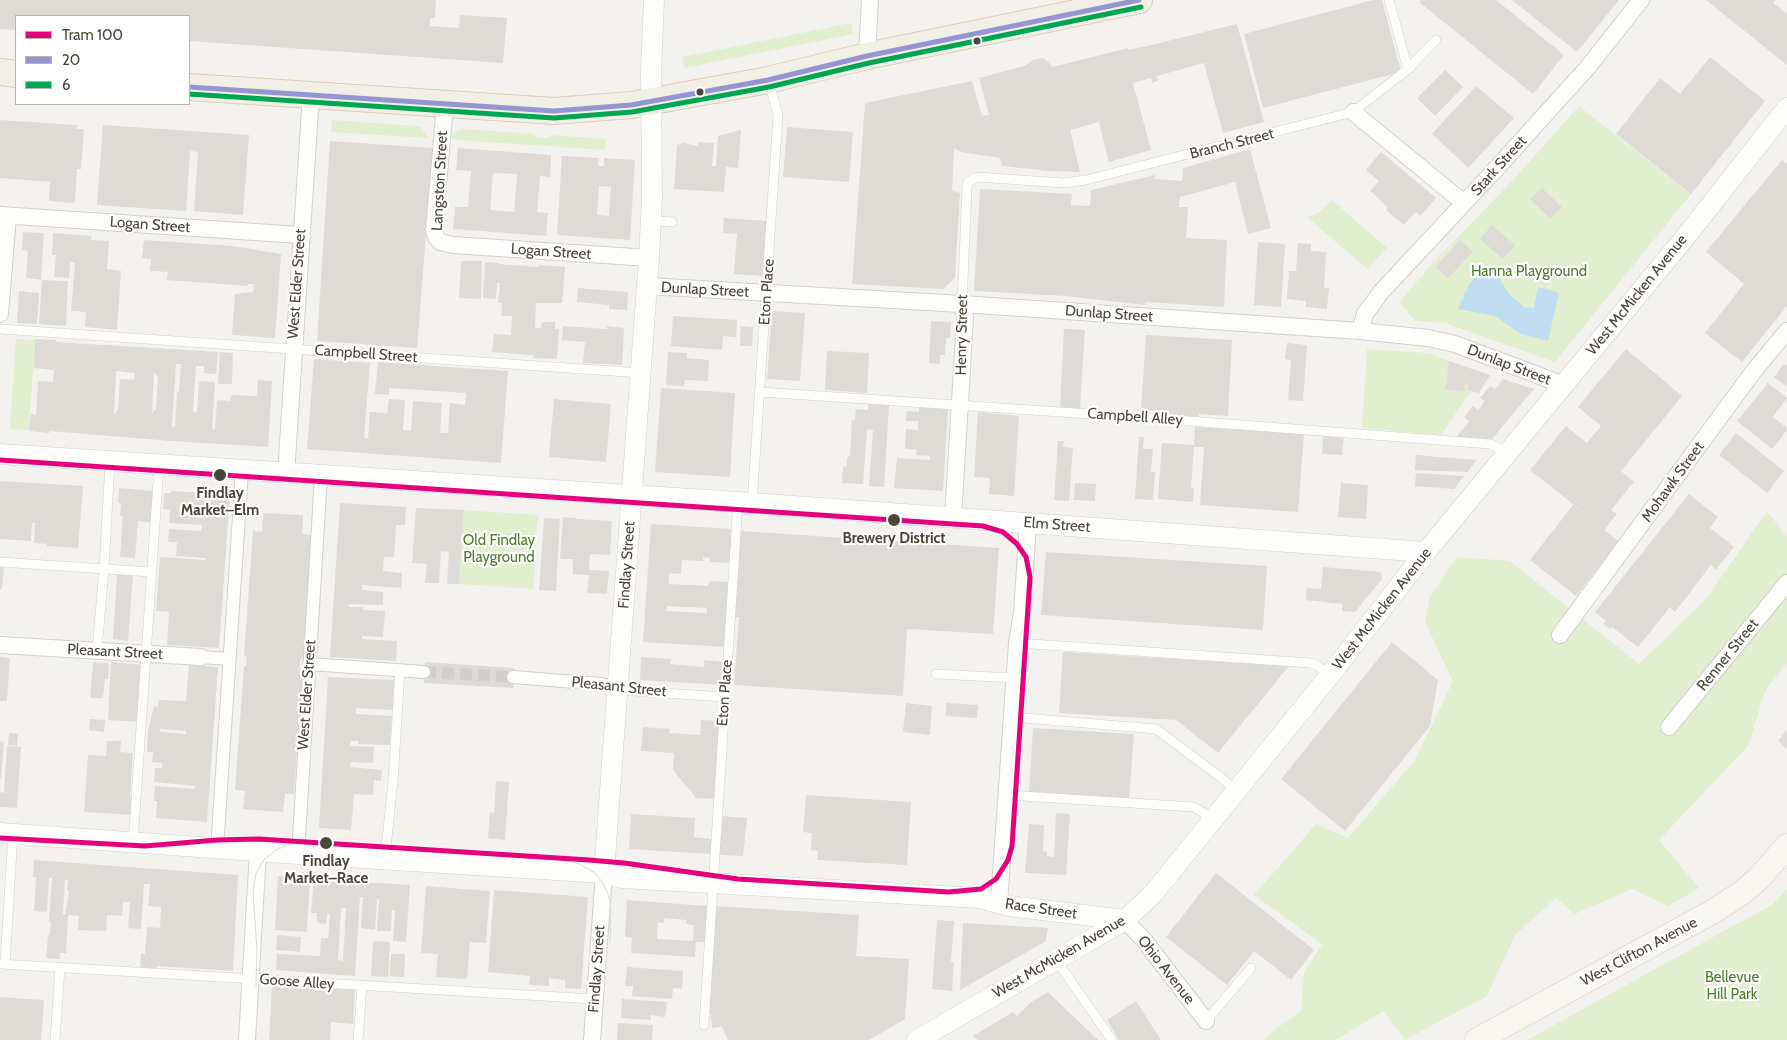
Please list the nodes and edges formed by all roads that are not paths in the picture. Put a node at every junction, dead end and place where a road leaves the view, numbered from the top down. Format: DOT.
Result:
graph roads {
  1 [pos="654,0"];
  2 [pos="870,0"];
  3 [pos="1139,0"];
  4 [pos="1389,0"];
  5 [pos="1641,0"];
  6 [pos="1436,40"];
  7 [pos="867,56"];
  8 [pos="1408,70"];
  9 [pos="768,80"];
  10 [pos="190,87"];
  11 [pos="311,95"];
  12 [pos="651,102"];
  13 [pos="445,105"];
  14 [pos="1787,108"];
  15 [pos="1353,112"];
  16 [pos="968,182"];
  17 [pos="1464,204"];
  18 [pos="4,215"];
  19 [pos="651,220"];
  20 [pos="672,222"];
  21 [pos="300,235"];
  22 [pos="453,245"];
  23 [pos="649,258"];
  24 [pos="647,286"];
  25 [pos="767,293"];
  26 [pos="962,304"];
  27 [pos="0,314"];
  28 [pos="0,329"];
  29 [pos="1360,331"];
  30 [pos="1787,331"];
  31 [pos="293,349"];
  32 [pos="641,373"];
  33 [pos="1564,385"];
  34 [pos="760,392"];
  35 [pos="960,406"];
  36 [pos="1507,453"];
  37 [pos="0,454"];
  38 [pos="110,462"];
  39 [pos="159,466"];
  40 [pos="242,471"];
  41 [pos="286,474"];
  42 [pos="321,476"];
  43 [pos="632,495"];
  44 [pos="745,503"];
  45 [pos="953,518"];
  46 [pos="1028,523"];
  47 [pos="1426,552"];
  48 [pos="0,562"];
  49 [pos="104,568"];
  50 [pos="151,572"];
  51 [pos="1787,583"];
  52 [pos="1560,635"];
  53 [pos="1017,643"];
  54 [pos="0,645"];
  55 [pos="97,651"];
  56 [pos="146,654"];
  57 [pos="201,657"];
  58 [pos="229,659"];
  59 [pos="309,664"];
  60 [pos="400,670"];
  61 [pos="424,672"];
  62 [pos="936,674"];
  63 [pos="1330,675"];
  64 [pos="513,677"];
  65 [pos="1015,678"];
  66 [pos="617,690"];
  67 [pos="725,696"];
  68 [pos="1012,717"];
  69 [pos="1669,727"];
  70 [pos="1236,791"];
  71 [pos="1007,795"];
  72 [pos="1214,819"];
  73 [pos="6,833"];
  74 [pos="133,843"];
  75 [pos="1787,846"];
  76 [pos="217,848"];
  77 [pos="258,851"];
  78 [pos="298,854"];
  79 [pos="385,859"];
  80 [pos="604,873"];
  81 [pos="713,884"];
  82 [pos="1000,903"];
  83 [pos="1125,920"];
  84 [pos="1056,960"];
  85 [pos="2,964"];
  86 [pos="60,967"];
  87 [pos="1251,968"];
  88 [pos="251,979"];
  89 [pos="362,986"];
  90 [pos="594,1000"];
  91 [pos="1206,1021"];
  92 [pos="704,1025"];
  93 [pos="55,1040"];
  94 [pos="246,1040"];
  95 [pos="358,1040"];
  96 [pos="592,1040"];
  97 [pos="917,1040"];
  98 [pos="1112,1040"];
  99 [pos="1478,1040"];
  1 -- 12 [label="street, Findlay Street"];
  2 -- 7 [label="street"];
  3 -- 7 [label="main road"];
  4 -- 8 [label="lane"];
  5 -- 17 [label="street, Stark Street"];
  6 -- 8 [label="lane"];
  7 -- 9 [label="main road"];
  8 -- 15 [label="lane"];
  9 -- 12 [label="main road"];
  9 -- 25 [label="lane, Eton Place"];
  10 -- 11 [label="main road"];
  11 -- 13 [label="main road"];
  11 -- 21 [label="street, West Elder Street"];
  12 -- 13 [label="main road"];
  12 -- 19 [label="street, Findlay Street"];
  13 -- 22 [label="street, Langston Street"];
  14 -- 33 [label="street, West McMicken Avenue"];
  15 -- 16 [label="lane, Branch Street"];
  15 -- 17 [label="street"];
  16 -- 26 [label="lane, Henry Street"];
  17 -- 29 [label="street, Stark Street"];
  18 -- 21 [label="street, Logan Street"];
  18 -- 27 [label="street"];
  19 -- 20 [label="lane"];
  19 -- 23 [label="street, Findlay Street"];
  21 -- 31 [label="street, West Elder Street"];
  22 -- 23 [label="street, Logan Street"];
  23 -- 24 [label="street, Findlay Street"];
  24 -- 25 [label="street, Dunlap Street"];
  24 -- 32 [label="street, Findlay Street"];
  25 -- 26 [label="street, Dunlap Street"];
  25 -- 34 [label="lane, Eton Place"];
  26 -- 29 [label="street, Dunlap Street"];
  26 -- 35 [label="street, Henry Street"];
  28 -- 31 [label="lane, Campbell Street"];
  29 -- 33 [label="street, Dunlap Street"];
  30 -- 52 [label="street, Mohawk Street"];
  31 -- 32 [label="lane, Campbell Street"];
  31 -- 41 [label="street, West Elder Street"];
  32 -- 43 [label="street, Findlay Street"];
  33 -- 36 [label="street, West McMicken Avenue"];
  34 -- 35 [label="lane, Campbell Alley"];
  34 -- 44 [label="lane, Eton Place"];
  35 -- 36 [label="lane, Campbell Alley"];
  35 -- 45 [label="street, Henry Street"];
  36 -- 47 [label="street, West McMicken Avenue"];
  37 -- 38 [label="street, Elm Street"];
  38 -- 39 [label="street, Elm Street"];
  38 -- 49 [label="lane"];
  39 -- 40 [label="street, Elm Street"];
  39 -- 50 [label="lane"];
  40 -- 41 [label="street, Elm Street"];
  40 -- 58 [label="street"];
  41 -- 42 [label="street, Elm Street"];
  42 -- 43 [label="street, Elm Street"];
  42 -- 59 [label="street, West Elder Street"];
  43 -- 44 [label="street, Elm Street"];
  43 -- 66 [label="street, Findlay Street"];
  44 -- 45 [label="street, Elm Street"];
  44 -- 67 [label="lane, Eton Place"];
  45 -- 46 [label="street, Elm Street"];
  46 -- 47 [label="street, Elm Street"];
  46 -- 53 [label="street"];
  47 -- 63 [label="street, West McMicken Avenue"];
  48 -- 49 [label="lane"];
  49 -- 50 [label="lane"];
  49 -- 55 [label="lane"];
  50 -- 56 [label="lane"];
  51 -- 69 [label="street, Renner Street"];
  53 -- 63 [label="lane"];
  53 -- 65 [label="street"];
  54 -- 55 [label="street, Pleasant Street"];
  55 -- 56 [label="street, Pleasant Street"];
  56 -- 57 [label="street, Pleasant Street"];
  56 -- 74 [label="lane"];
  57 -- 58 [label="street, Pleasant Street"];
  58 -- 76 [label="street"];
  59 -- 60 [label="street"];
  59 -- 78 [label="street, West Elder Street"];
  60 -- 61 [label="street"];
  60 -- 79 [label="lane"];
  62 -- 65 [label="lane"];
  63 -- 70 [label="street, West McMicken Avenue"];
  64 -- 66 [label="street, Pleasant Street"];
  65 -- 68 [label="street"];
  66 -- 67 [label="lane, Pleasant Street"];
  66 -- 80 [label="street, Findlay Street"];
  67 -- 81 [label="lane, Eton Place"];
  68 -- 70 [label="lane"];
  68 -- 71 [label="street"];
  70 -- 72 [label="street, West McMicken Avenue"];
  71 -- 72 [label="lane"];
  71 -- 82 [label="street"];
  72 -- 83 [label="street, West McMicken Avenue"];
  73 -- 74 [label="street, Race Street"];
  73 -- 85 [label="lane"];
  74 -- 76 [label="street, Race Street"];
  75 -- 99 [label="main road, West Clifton Avenue"];
  76 -- 77 [label="street, Race Street"];
  77 -- 78 [label="street, Race Street"];
  77 -- 88 [label="street"];
  78 -- 79 [label="street, Race Street"];
  79 -- 80 [label="street, Race Street"];
  80 -- 81 [label="street, Race Street"];
  80 -- 90 [label="street, Findlay Street"];
  81 -- 82 [label="street, Race Street"];
  81 -- 92 [label="lane, Eton Place"];
  82 -- 83 [label="street, Race Street"];
  83 -- 84 [label="street, West McMicken Avenue"];
  83 -- 91 [label="street, Ohio Avenue"];
  84 -- 97 [label="street, West McMicken Avenue"];
  84 -- 98 [label="lane"];
  85 -- 86 [label="lane, Goose Alley"];
  86 -- 88 [label="lane, Goose Alley"];
  86 -- 93 [label="lane"];
  87 -- 91 [label="lane"];
  88 -- 89 [label="lane, Goose Alley"];
  88 -- 94 [label="street"];
  89 -- 90 [label="lane, Goose Alley"];
  89 -- 95 [label="lane"];
  90 -- 96 [label="street, Findlay Street"];
}
